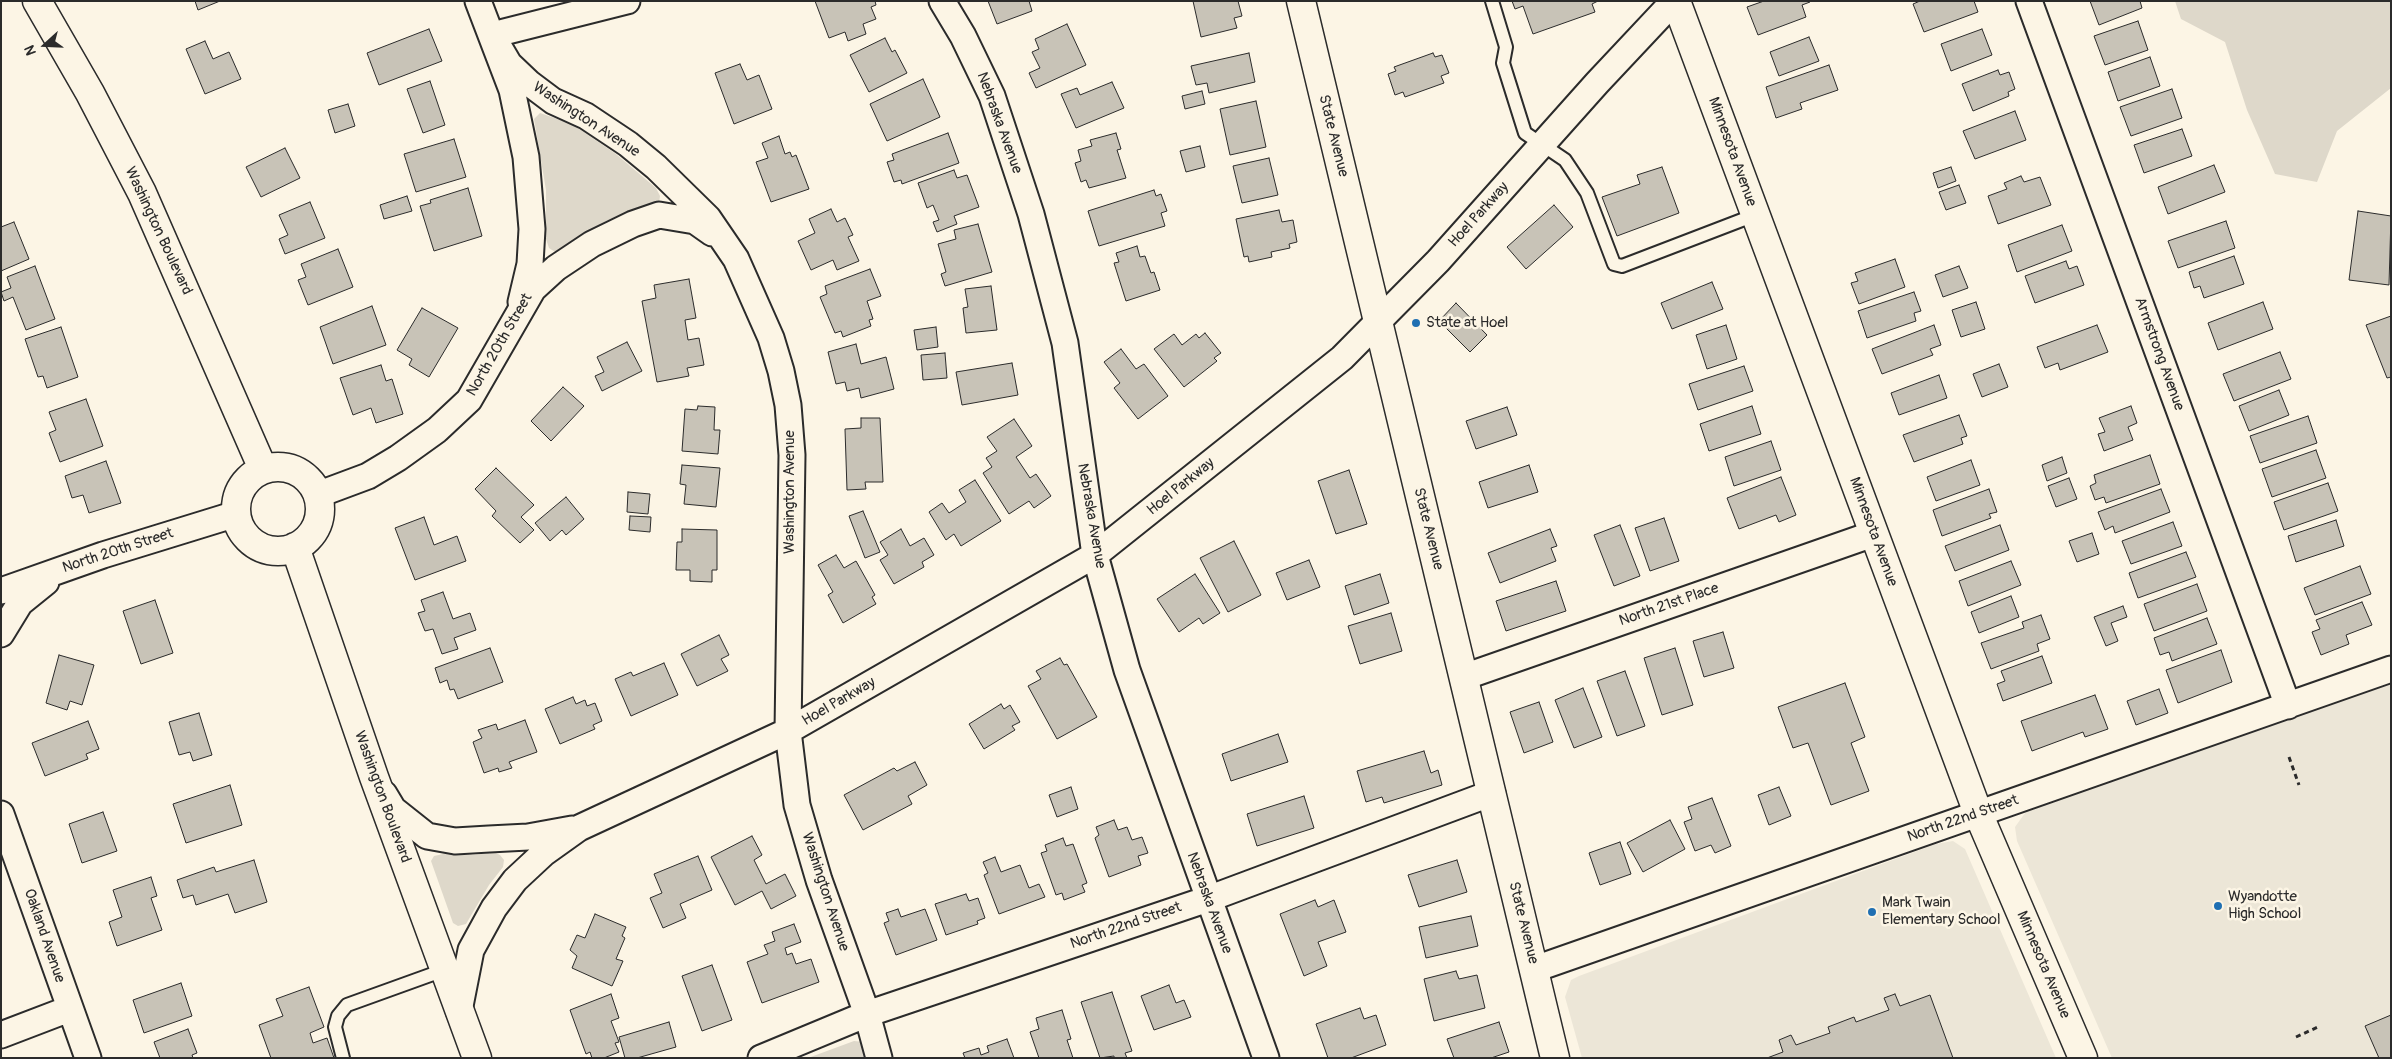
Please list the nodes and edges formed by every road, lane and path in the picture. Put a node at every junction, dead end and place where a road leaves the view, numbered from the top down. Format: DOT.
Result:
graph roads {
  1 [pos="37,1"];
  2 [pos="478,1"];
  3 [pos="627,1"];
  4 [pos="942,1"];
  5 [pos="1301,1"];
  6 [pos="1492,1"];
  7 [pos="1675,1"];
  8 [pos="2029,1"];
  9 [pos="492,35"];
  10 [pos="1543,144"];
  11 [pos="1755,215"];
  12 [pos="736,259"];
  13 [pos="518,314"];
  14 [pos="1378,322"];
  15 [pos="263,469"];
  16 [pos="317,495"];
  17 [pos="236,514"];
  18 [pos="1873,534"];
  19 [pos="296,547"];
  20 [pos="103,555"];
  21 [pos="1095,555"];
  22 [pos="1,591"];
  23 [pos="1,634"];
  24 [pos="2391,668"];
  25 [pos="1464,677"];
  26 [pos="2288,706"];
  27 [pos="788,731"];
  28 [pos="2289,757"];
  29 [pos="374,777"];
  30 [pos="2299,785"];
  31 [pos="1492,793"];
  32 [pos="1978,813"];
  33 [pos="1,814"];
  34 [pos="579,828"];
  35 [pos="1208,899"];
  36 [pos="1535,969"];
  37 [pos="444,970"];
  38 [pos="69,1009"];
  39 [pos="459,1011"];
  40 [pos="868,1014"];
  41 [pos="2318,1027"];
  42 [pos="1,1035"];
  43 [pos="2296,1037"];
  44 [pos="477,1054"];
  45 [pos="88,1058"];
  46 [pos="343,1058"];
  47 [pos="760,1058"];
  48 [pos="879,1058"];
  49 [pos="1266,1058"];
  50 [pos="1555,1058"];
  51 [pos="2083,1058"];
  1 -- 15 [label="main road, Washington Boulevard"];
  2 -- 9 [label="street, Washington Avenue"];
  3 -- 9 [label="street"];
  4 -- 21 [label="street, Nebraska Avenue"];
  5 -- 14 [label="main road, State Avenue"];
  6 -- 10 [label="lane"];
  7 -- 10 [label="street, Hoel Parkway"];
  7 -- 11 [label="main road, Minnesota Avenue"];
  8 -- 26 [label="street, Armstrong Avenue"];
  9 -- 12 [label="street, Washington Avenue"];
  9 -- 13 [label="street, Washington Avenue"];
  10 -- 11 [label="lane"];
  10 -- 14 [label="street, Hoel Parkway"];
  11 -- 18 [label="main road, Minnesota Avenue"];
  12 -- 13 [label="street, North 20th Street"];
  12 -- 27 [label="street, Washington Avenue"];
  13 -- 16 [label="street, North 20th Street"];
  14 -- 21 [label="street, Hoel Parkway"];
  14 -- 25 [label="main road, State Avenue"];
  15 -- 16 [label="main road"];
  15 -- 17 [label="main road"];
  16 -- 19 [label="main road"];
  17 -- 19 [label="main road"];
  17 -- 20 [label="street, North 20th Street"];
  18 -- 25 [label="street, North 21st Place"];
  18 -- 32 [label="main road, Minnesota Avenue"];
  19 -- 29 [label="main road, Washington Boulevard"];
  20 -- 22 [label="street, North 20th Street"];
  20 -- 23 [label="street"];
  21 -- 27 [label="street, Hoel Parkway"];
  21 -- 35 [label="street, Nebraska Avenue"];
  24 -- 26 [label="street, North 22nd Street"];
  25 -- 31 [label="main road, State Avenue"];
  26 -- 32 [label="street, North 22nd Street"];
  27 -- 34 [label="street, Hoel Parkway"];
  27 -- 40 [label="street, Washington Avenue"];
  28 -- 30 [label="path"];
  29 -- 34 [label="street, Hoel Parkway"];
  29 -- 37 [label="main road, Washington Boulevard"];
  31 -- 35 [label="street, North 22nd Street"];
  31 -- 36 [label="main road, State Avenue"];
  32 -- 36 [label="street, North 22nd Street"];
  32 -- 51 [label="main road, Minnesota Avenue"];
  33 -- 38 [label="street, Oakland Avenue"];
  34 -- 39 [label="street, Hoel Parkway"];
  35 -- 40 [label="street, North 22nd Street"];
  35 -- 49 [label="street, Nebraska Avenue"];
  36 -- 50 [label="main road, State Avenue"];
  37 -- 39 [label="main road, Washington Boulevard"];
  37 -- 46 [label="lane"];
  38 -- 42 [label="street"];
  38 -- 45 [label="street, Oakland Avenue"];
  39 -- 44 [label="main road, Washington Boulevard"];
  40 -- 47 [label="street, North 22nd Street"];
  40 -- 48 [label="street, Washington Avenue"];
  41 -- 43 [label="path"];
}
